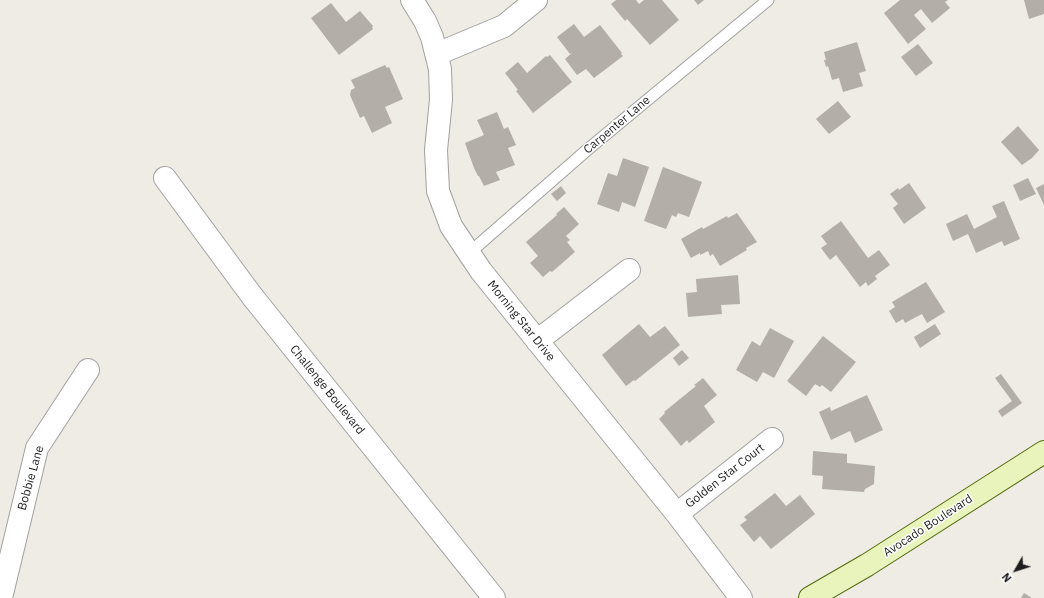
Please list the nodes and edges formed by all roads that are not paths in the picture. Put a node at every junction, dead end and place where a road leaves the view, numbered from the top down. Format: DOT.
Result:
graph roads {
  1 [pos="412,0"];
  2 [pos="536,0"];
  3 [pos="768,0"];
  4 [pos="437,54"];
  5 [pos="165,178"];
  6 [pos="468,254"];
  7 [pos="629,270"];
  8 [pos="537,341"];
  9 [pos="88,370"];
  10 [pos="772,439"];
  11 [pos="1044,452"];
  12 [pos="677,514"];
  13 [pos="1,598"];
  14 [pos="494,598"];
  15 [pos="741,598"];
  16 [pos="810,598"];
  1 -- 4 [label="street, Morning Star Drive"];
  2 -- 4 [label="street"];
  3 -- 6 [label="lane, Carpenter Lane"];
  4 -- 6 [label="street, Morning Star Drive"];
  5 -- 14 [label="street, Challenge Boulevard"];
  6 -- 8 [label="street, Morning Star Drive"];
  7 -- 8 [label="street"];
  8 -- 12 [label="street, Morning Star Drive"];
  9 -- 13 [label="street, Bobbie Lane"];
  10 -- 12 [label="street, Golden Star Court"];
  11 -- 16 [label="main road, Avocado Boulevard"];
  12 -- 15 [label="street, Morning Star Drive"];
}
